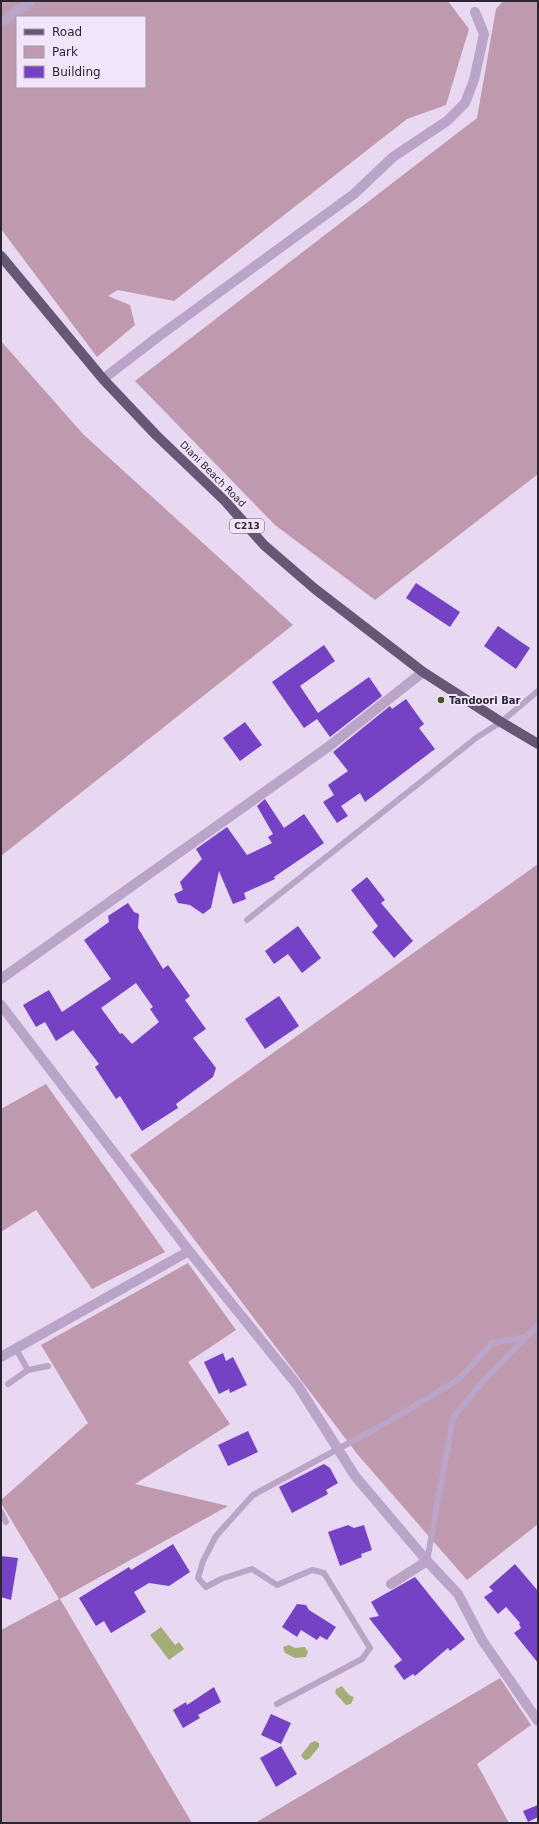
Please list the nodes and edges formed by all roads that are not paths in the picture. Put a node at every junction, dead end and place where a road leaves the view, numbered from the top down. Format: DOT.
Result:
graph roads {
  1 [pos="31,1"];
  2 [pos="475,12"];
  3 [pos="1,23"];
  4 [pos="1,256"];
  5 [pos="103,380"];
  6 [pos="423,672"];
  7 [pos="538,692"];
  8 [pos="501,722"];
  9 [pos="538,744"];
  10 [pos="247,920"];
  11 [pos="1,979"];
  12 [pos="1,1005"];
  13 [pos="189,1250"];
  14 [pos="538,1325"];
  15 [pos="526,1337"];
  16 [pos="16,1349"];
  17 [pos="1,1357"];
  18 [pos="48,1366"];
  19 [pos="28,1370"];
  20 [pos="8,1384"];
  21 [pos="338,1449"];
  22 [pos="1,1512"];
  23 [pos="6,1522"];
  24 [pos="427,1562"];
  25 [pos="391,1584"];
  26 [pos="277,1704"];
  27 [pos="538,1721"];
  1 -- 3 [label="street"];
  2 -- 5 [label="street"];
  4 -- 5 [label="main road, Diani Beach Road / C213"];
  5 -- 6 [label="main road, Diani Beach Road / C213"];
  6 -- 8 [label="main road, Diani Beach Road / C213"];
  6 -- 11 [label="street"];
  7 -- 8 [label="lane"];
  8 -- 9 [label="main road, Diani Beach Road / C213"];
  8 -- 10 [label="lane"];
  12 -- 13 [label="street"];
  13 -- 16 [label="street"];
  13 -- 21 [label="street"];
  14 -- 15 [label="lane"];
  15 -- 21 [label="lane"];
  15 -- 24 [label="lane"];
  16 -- 17 [label="street"];
  16 -- 19 [label="lane"];
  18 -- 19 [label="lane"];
  19 -- 20 [label="lane"];
  21 -- 24 [label="street"];
  21 -- 26 [label="lane"];
  22 -- 23 [label="lane"];
  24 -- 25 [label="street"];
  24 -- 27 [label="street"];
}
